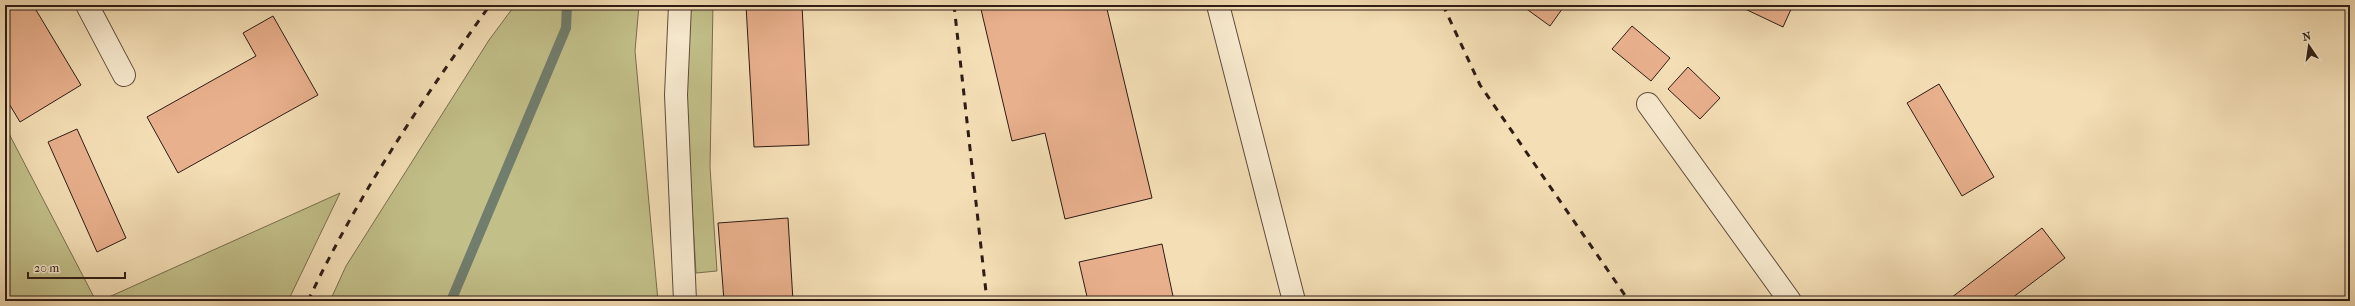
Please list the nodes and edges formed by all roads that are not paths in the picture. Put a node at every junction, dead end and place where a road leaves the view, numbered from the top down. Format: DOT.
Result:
graph roads {
  1 [pos="87,5"];
  2 [pos="680,5"];
  3 [pos="1218,5"];
  4 [pos="124,75"];
  5 [pos="1648,104"];
  6 [pos="685,301"];
  7 [pos="1294,301"];
  8 [pos="1790,301"];
  1 -- 4 [label="street"];
  2 -- 6 [label="street"];
  3 -- 7 [label="street"];
  5 -- 8 [label="street"];
}
